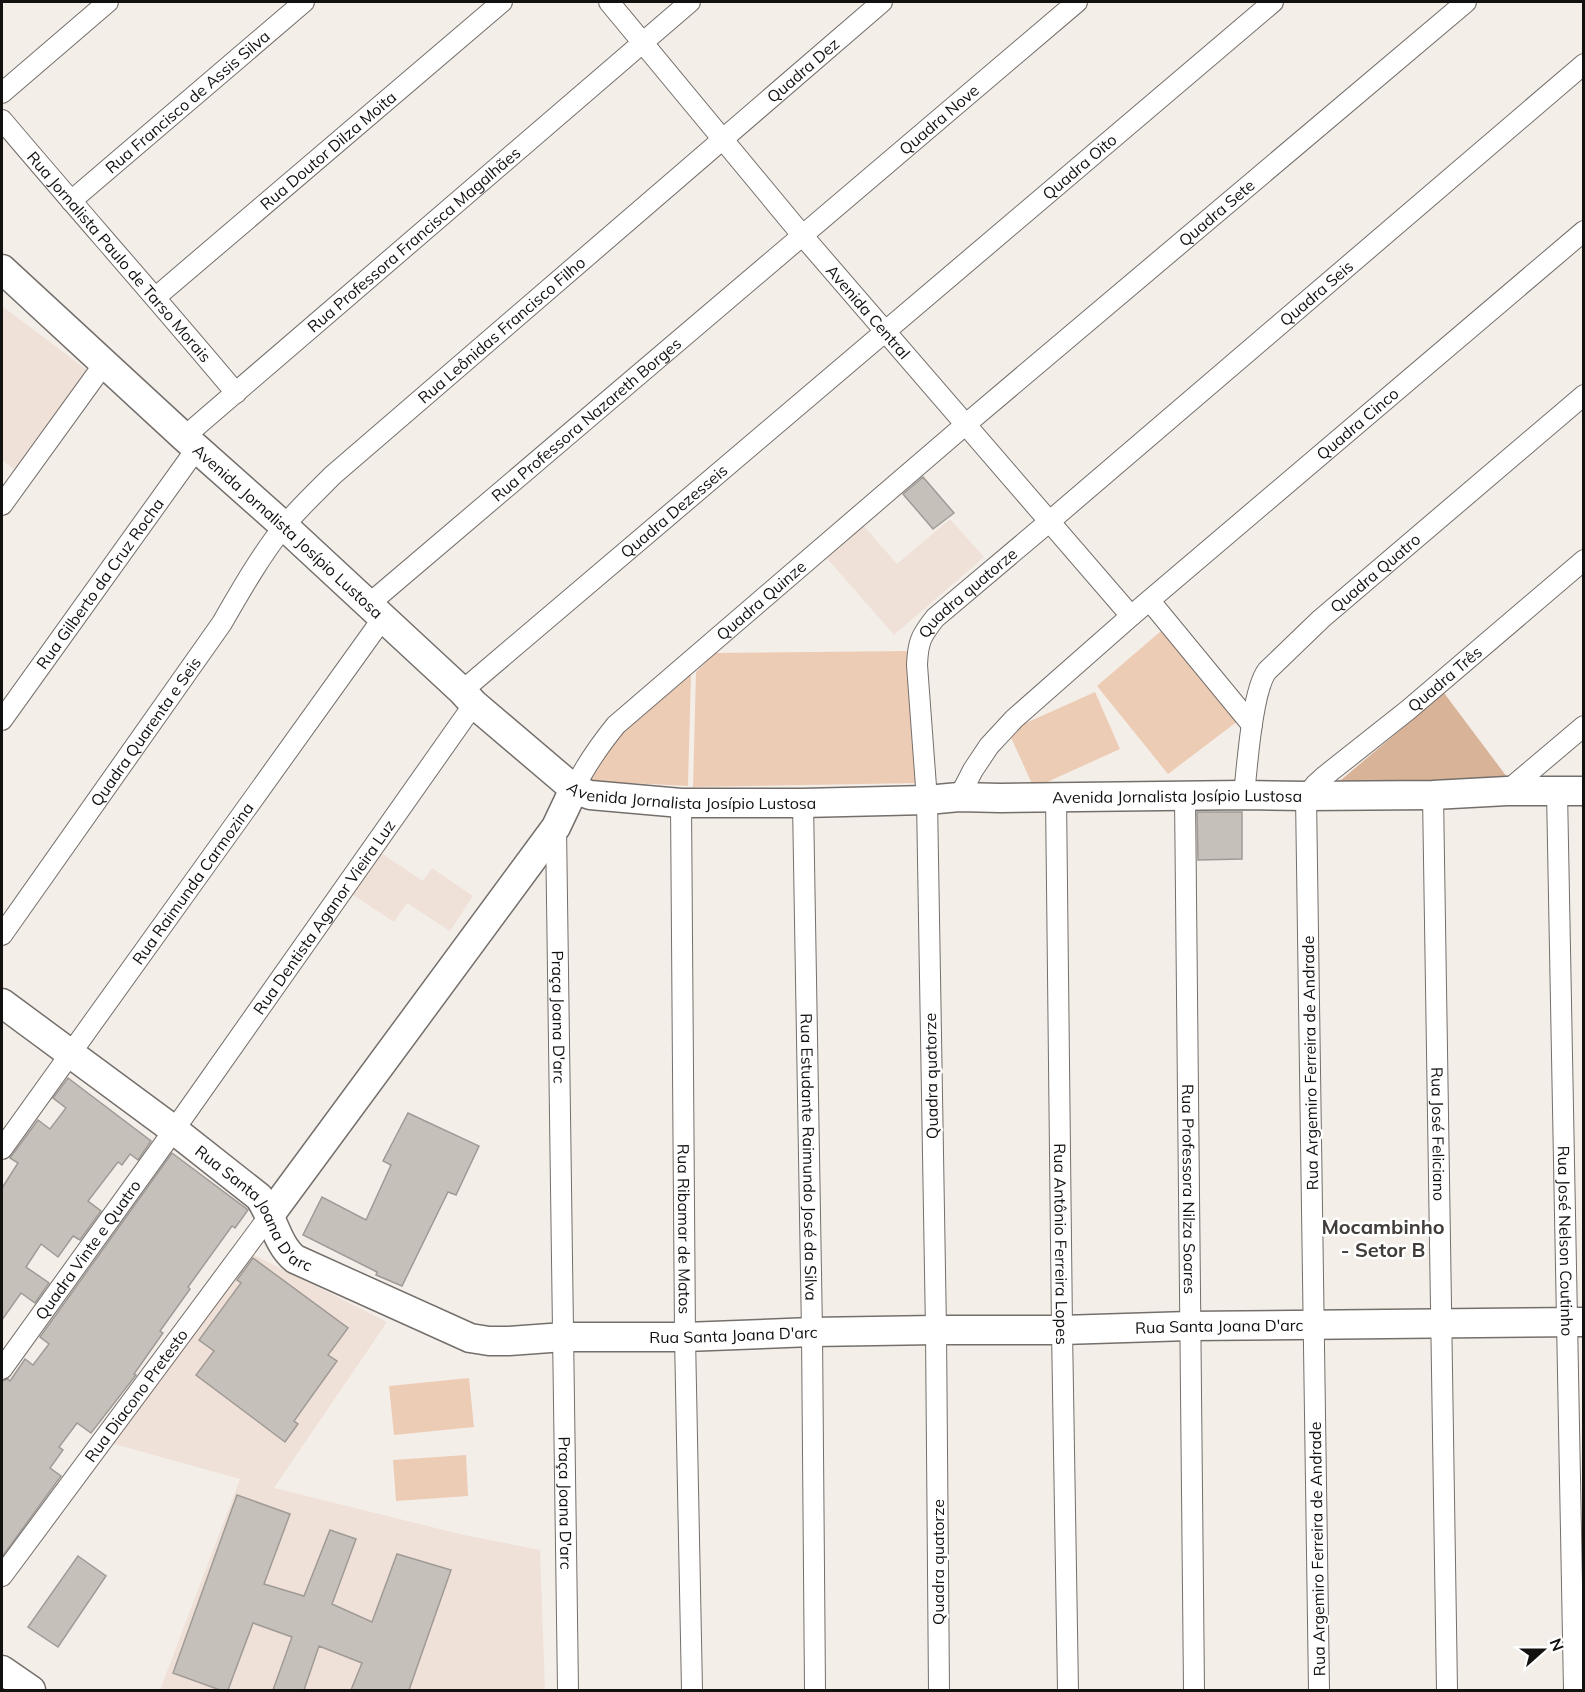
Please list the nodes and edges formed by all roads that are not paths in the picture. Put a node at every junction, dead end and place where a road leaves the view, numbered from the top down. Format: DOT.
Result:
graph roads {
  1 [pos="108,2"];
  2 [pos="304,2"];
  3 [pos="501,2"];
  4 [pos="609,2"];
  5 [pos="690,2"];
  6 [pos="882,2"];
  7 [pos="1077,2"];
  8 [pos="1273,2"];
  9 [pos="1466,2"];
  10 [pos="644,41"];
  11 [pos="1584,64"];
  12 [pos="2,93"];
  13 [pos="2,120"];
  14 [pos="722,138"];
  15 [pos="71,201"];
  16 [pos="1584,231"];
  17 [pos="801,235"];
  18 [pos="5,280"];
  19 [pos="156,297"];
  20 [pos="885,331"];
  21 [pos="104,364"];
  22 [pos="236,393"];
  23 [pos="1584,394"];
  24 [pos="965,425"];
  25 [pos="191,442"];
  26 [pos="2,505"];
  27 [pos="1050,521"];
  28 [pos="284,526"];
  29 [pos="1584,560"];
  30 [pos="1150,601"];
  31 [pos="376,611"];
  32 [pos="1131,616"];
  33 [pos="468,697"];
  34 [pos="2,720"];
  35 [pos="1252,725"];
  36 [pos="1584,726"];
  37 [pos="574,789"];
  38 [pos="1507,791"];
  39 [pos="1570,791"];
  40 [pos="1244,795"];
  41 [pos="1433,795"];
  42 [pos="1185,796"];
  43 [pos="1306,796"];
  44 [pos="959,797"];
  45 [pos="1056,797"];
  46 [pos="927,800"];
  47 [pos="681,803"];
  48 [pos="803,803"];
  49 [pos="556,827"];
  50 [pos="2,935"];
  51 [pos="2,1003"];
  52 [pos="71,1054"];
  53 [pos="174,1130"];
  54 [pos="2,1149"];
  55 [pos="270,1215"];
  56 [pos="1442,1323"];
  57 [pos="1575,1323"];
  58 [pos="1314,1325"];
  59 [pos="1189,1326"];
  60 [pos="936,1330"];
  61 [pos="1062,1330"];
  62 [pos="812,1332"];
  63 [pos="564,1337"];
  64 [pos="685,1337"];
  65 [pos="2,1369"];
  66 [pos="2,1576"];
  67 [pos="2,1670"];
  68 [pos="31,1690"];
  69 [pos="568,1690"];
  70 [pos="692,1690"];
  71 [pos="815,1690"];
  72 [pos="939,1690"];
  73 [pos="1068,1690"];
  74 [pos="1194,1690"];
  75 [pos="1319,1690"];
  76 [pos="1447,1690"];
  77 [pos="1574,1690"];
  1 -- 12 [label="street"];
  2 -- 15 [label="street, Rua Francisco de Assis Silva"];
  3 -- 19 [label="street, Rua Doutor Dilza Moita"];
  4 -- 10 [label="street, Avenida Central"];
  5 -- 10 [label="street, Rua Professora Francisca Magalhães"];
  6 -- 14 [label="street, Quadra Dez"];
  7 -- 17 [label="street, Quadra Nove"];
  8 -- 20 [label="street, Quadra Oito"];
  9 -- 24 [label="street, Quadra Sete"];
  10 -- 14 [label="street, Avenida Central"];
  10 -- 22 [label="street, Rua Professora Francisca Magalhães"];
  11 -- 27 [label="street, Quadra Seis"];
  13 -- 15 [label="street, Rua Jornalista Paulo de Tarso Morais"];
  14 -- 17 [label="street, Avenida Central"];
  14 -- 28 [label="street, Rua Leônidas Francisco Filho"];
  15 -- 19 [label="street, Rua Jornalista Paulo de Tarso Morais"];
  16 -- 30 [label="street, Quadra Cinco"];
  17 -- 20 [label="street, Avenida Central"];
  17 -- 31 [label="street, Rua Professora Nazareth Borges"];
  18 -- 21 [label="street, Avenida Jornalista Josípio Lustosa"];
  19 -- 22 [label="street, Rua Jornalista Paulo de Tarso Morais"];
  20 -- 24 [label="street, Avenida Central"];
  20 -- 33 [label="street, Quadra Dezesseis"];
  21 -- 25 [label="street, Avenida Jornalista Josípio Lustosa"];
  21 -- 26 [label="street"];
  22 -- 25 [label="street, Rua Professora Francisca Magalhães"];
  23 -- 35 [label="street, Quadra Quatro"];
  24 -- 27 [label="street, Avenida Central"];
  24 -- 37 [label="street, Quadra Quinze"];
  25 -- 28 [label="street, Avenida Jornalista Josípio Lustosa"];
  25 -- 34 [label="street, Rua Gilberto da Cruz Rocha"];
  27 -- 32 [label="street, Avenida Central"];
  27 -- 46 [label="street, Quadra quatorze"];
  28 -- 31 [label="street, Avenida Jornalista Josípio Lustosa"];
  28 -- 50 [label="street, Quadra Quarenta e Seis"];
  29 -- 43 [label="street, Quadra Três"];
  30 -- 32 [label="street, Quadra Cinco"];
  30 -- 35 [label="street"];
  31 -- 33 [label="street, Avenida Jornalista Josípio Lustosa"];
  31 -- 52 [label="street, Rua Raimunda Carmozina"];
  32 -- 44 [label="street"];
  33 -- 37 [label="street, Avenida Jornalista Josípio Lustosa"];
  33 -- 53 [label="street, Rua Dentista Aganor Vieira Luz"];
  35 -- 40 [label="street, Quadra Quatro"];
  36 -- 38 [label="street"];
  37 -- 47 [label="street, Avenida Jornalista Josípio Lustosa"];
  37 -- 49 [label="street"];
  38 -- 39 [label="street, Avenida Jornalista Josípio Lustosa"];
  38 -- 41 [label="street, Avenida Jornalista Josípio Lustosa"];
  39 -- 57 [label="street, Rua José Nelson Coutinho"];
  40 -- 42 [label="street, Avenida Jornalista Josípio Lustosa"];
  40 -- 43 [label="street, Avenida Jornalista Josípio Lustosa"];
  41 -- 43 [label="street, Avenida Jornalista Josípio Lustosa"];
  41 -- 56 [label="street, Rua José Feliciano"];
  42 -- 45 [label="street, Avenida Jornalista Josípio Lustosa"];
  42 -- 59 [label="street, Rua Professora Nilza Soares"];
  43 -- 58 [label="street, Rua Argemiro Ferreira de Andrade"];
  44 -- 45 [label="street, Avenida Jornalista Josípio Lustosa"];
  44 -- 46 [label="street, Avenida Jornalista Josípio Lustosa"];
  45 -- 61 [label="street, Rua Antônio Ferreira Lopes"];
  46 -- 48 [label="street, Avenida Jornalista Josípio Lustosa"];
  46 -- 60 [label="street, Quadra quatorze"];
  47 -- 48 [label="street, Avenida Jornalista Josípio Lustosa"];
  47 -- 64 [label="street, Rua Ribamar de Matos"];
  48 -- 62 [label="street, Rua Estudante Raimundo José da Silva"];
  49 -- 55 [label="street"];
  49 -- 63 [label="street, Praça Joana D'arc"];
  51 -- 52 [label="street, Rua Santa Joana D'arc"];
  52 -- 53 [label="street, Rua Santa Joana D'arc"];
  52 -- 54 [label="street, Rua Raimunda Carmozina"];
  53 -- 55 [label="street, Rua Santa Joana D'arc"];
  53 -- 65 [label="street, Quadra Vinte e Quatro"];
  55 -- 63 [label="street, Rua Santa Joana D'arc"];
  55 -- 66 [label="street, Rua Diacono Pretesto"];
  56 -- 57 [label="street, Rua Santa Joana D'arc"];
  56 -- 58 [label="street, Rua Santa Joana D'arc"];
  56 -- 76 [label="street, Rua José Feliciano"];
  57 -- 77 [label="street, Rua José Nelson Coutinho"];
  58 -- 59 [label="street, Rua Santa Joana D'arc"];
  58 -- 75 [label="street, Rua Argemiro Ferreira de Andrade"];
  59 -- 61 [label="street, Rua Santa Joana D'arc"];
  59 -- 74 [label="street, Rua Professora Nilza Soares"];
  60 -- 61 [label="street, Rua Santa Joana D'arc"];
  60 -- 62 [label="street, Rua Santa Joana D'arc"];
  60 -- 72 [label="street, Quadra quatorze"];
  61 -- 73 [label="street, Rua Antônio Ferreira Lopes"];
  62 -- 64 [label="street, Rua Santa Joana D'arc"];
  62 -- 71 [label="street, Rua Estudante Raimundo José da Silva"];
  63 -- 64 [label="street, Rua Santa Joana D'arc"];
  63 -- 69 [label="street, Praça Joana D'arc"];
  64 -- 70 [label="street, Rua Ribamar de Matos"];
  67 -- 68 [label="street"];
}
